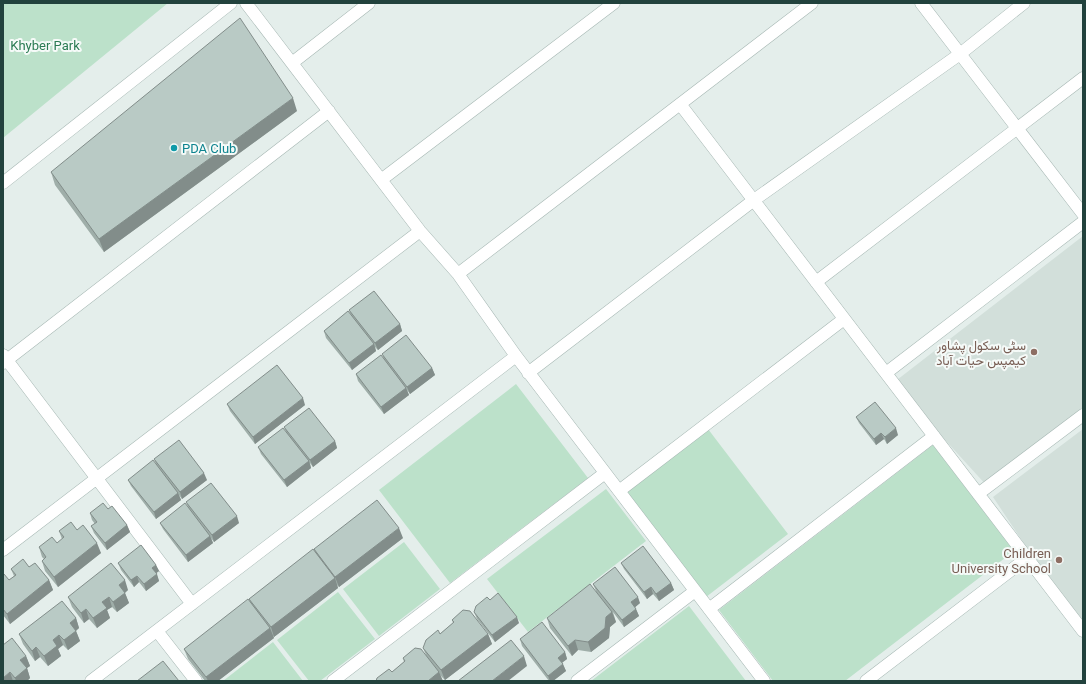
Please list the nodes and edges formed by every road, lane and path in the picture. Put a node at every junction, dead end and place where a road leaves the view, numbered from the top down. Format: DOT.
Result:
graph roads {
  1 [pos="231,3"];
  2 [pos="246,3"];
  3 [pos="368,3"];
  4 [pos="614,3"];
  5 [pos="812,3"];
  6 [pos="921,3"];
  7 [pos="1024,3"];
  8 [pos="960,54"];
  9 [pos="292,63"];
  10 [pos="1083,78"];
  11 [pos="680,104"];
  12 [pos="329,111"];
  13 [pos="1017,128"];
  14 [pos="381,180"];
  15 [pos="3,183"];
  16 [pos="754,200"];
  17 [pos="1083,214"];
  18 [pos="1083,222"];
  19 [pos="420,231"];
  20 [pos="458,274"];
  21 [pos="816,282"];
  22 [pos="844,319"];
  23 [pos="516,356"];
  24 [pos="4,359"];
  25 [pos="528,373"];
  26 [pos="886,373"];
  27 [pos="1083,415"];
  28 [pos="934,436"];
  29 [pos="605,473"];
  30 [pos="97,479"];
  31 [pos="619,491"];
  32 [pos="978,494"];
  33 [pos="3,550"];
  34 [pos="1027,558"];
  35 [pos="695,591"];
  36 [pos="192,604"];
  37 [pos="709,609"];
  38 [pos="1082,627"];
  39 [pos="157,630"];
  40 [pos="91,681"];
  41 [pos="196,681"];
  42 [pos="333,681"];
  43 [pos="577,681"];
  44 [pos="764,681"];
  45 [pos="866,681"];
  1 -- 15 [label="street"];
  2 -- 9 [label="street"];
  3 -- 9 [label="street"];
  4 -- 14 [label="street"];
  5 -- 11 [label="street"];
  6 -- 8 [label="street"];
  7 -- 8 [label="street"];
  8 -- 13 [label="street"];
  8 -- 16 [label="street"];
  9 -- 12 [label="street"];
  10 -- 13 [label="street"];
  11 -- 16 [label="street"];
  11 -- 20 [label="street"];
  12 -- 14 [label="street"];
  12 -- 24 [label="street"];
  13 -- 17 [label="street"];
  13 -- 21 [label="street"];
  14 -- 19 [label="street"];
  16 -- 21 [label="street"];
  16 -- 25 [label="street"];
  18 -- 26 [label="street"];
  19 -- 20 [label="street"];
  19 -- 30 [label="street"];
  20 -- 23 [label="street"];
  21 -- 22 [label="street"];
  22 -- 26 [label="street"];
  22 -- 31 [label="street"];
  23 -- 25 [label="street"];
  23 -- 36 [label="street"];
  24 -- 30 [label="street"];
  25 -- 29 [label="street"];
  26 -- 28 [label="street"];
  27 -- 32 [label="street"];
  28 -- 32 [label="street"];
  28 -- 37 [label="street"];
  29 -- 31 [label="street"];
  29 -- 42 [label="street"];
  30 -- 33 [label="street"];
  30 -- 36 [label="street"];
  31 -- 35 [label="street"];
  32 -- 34 [label="street"];
  34 -- 38 [label="street"];
  34 -- 45 [label="street"];
  35 -- 37 [label="street"];
  35 -- 43 [label="street"];
  36 -- 39 [label="street"];
  37 -- 44 [label="street"];
  39 -- 40 [label="street"];
  39 -- 41 [label="street"];
}
